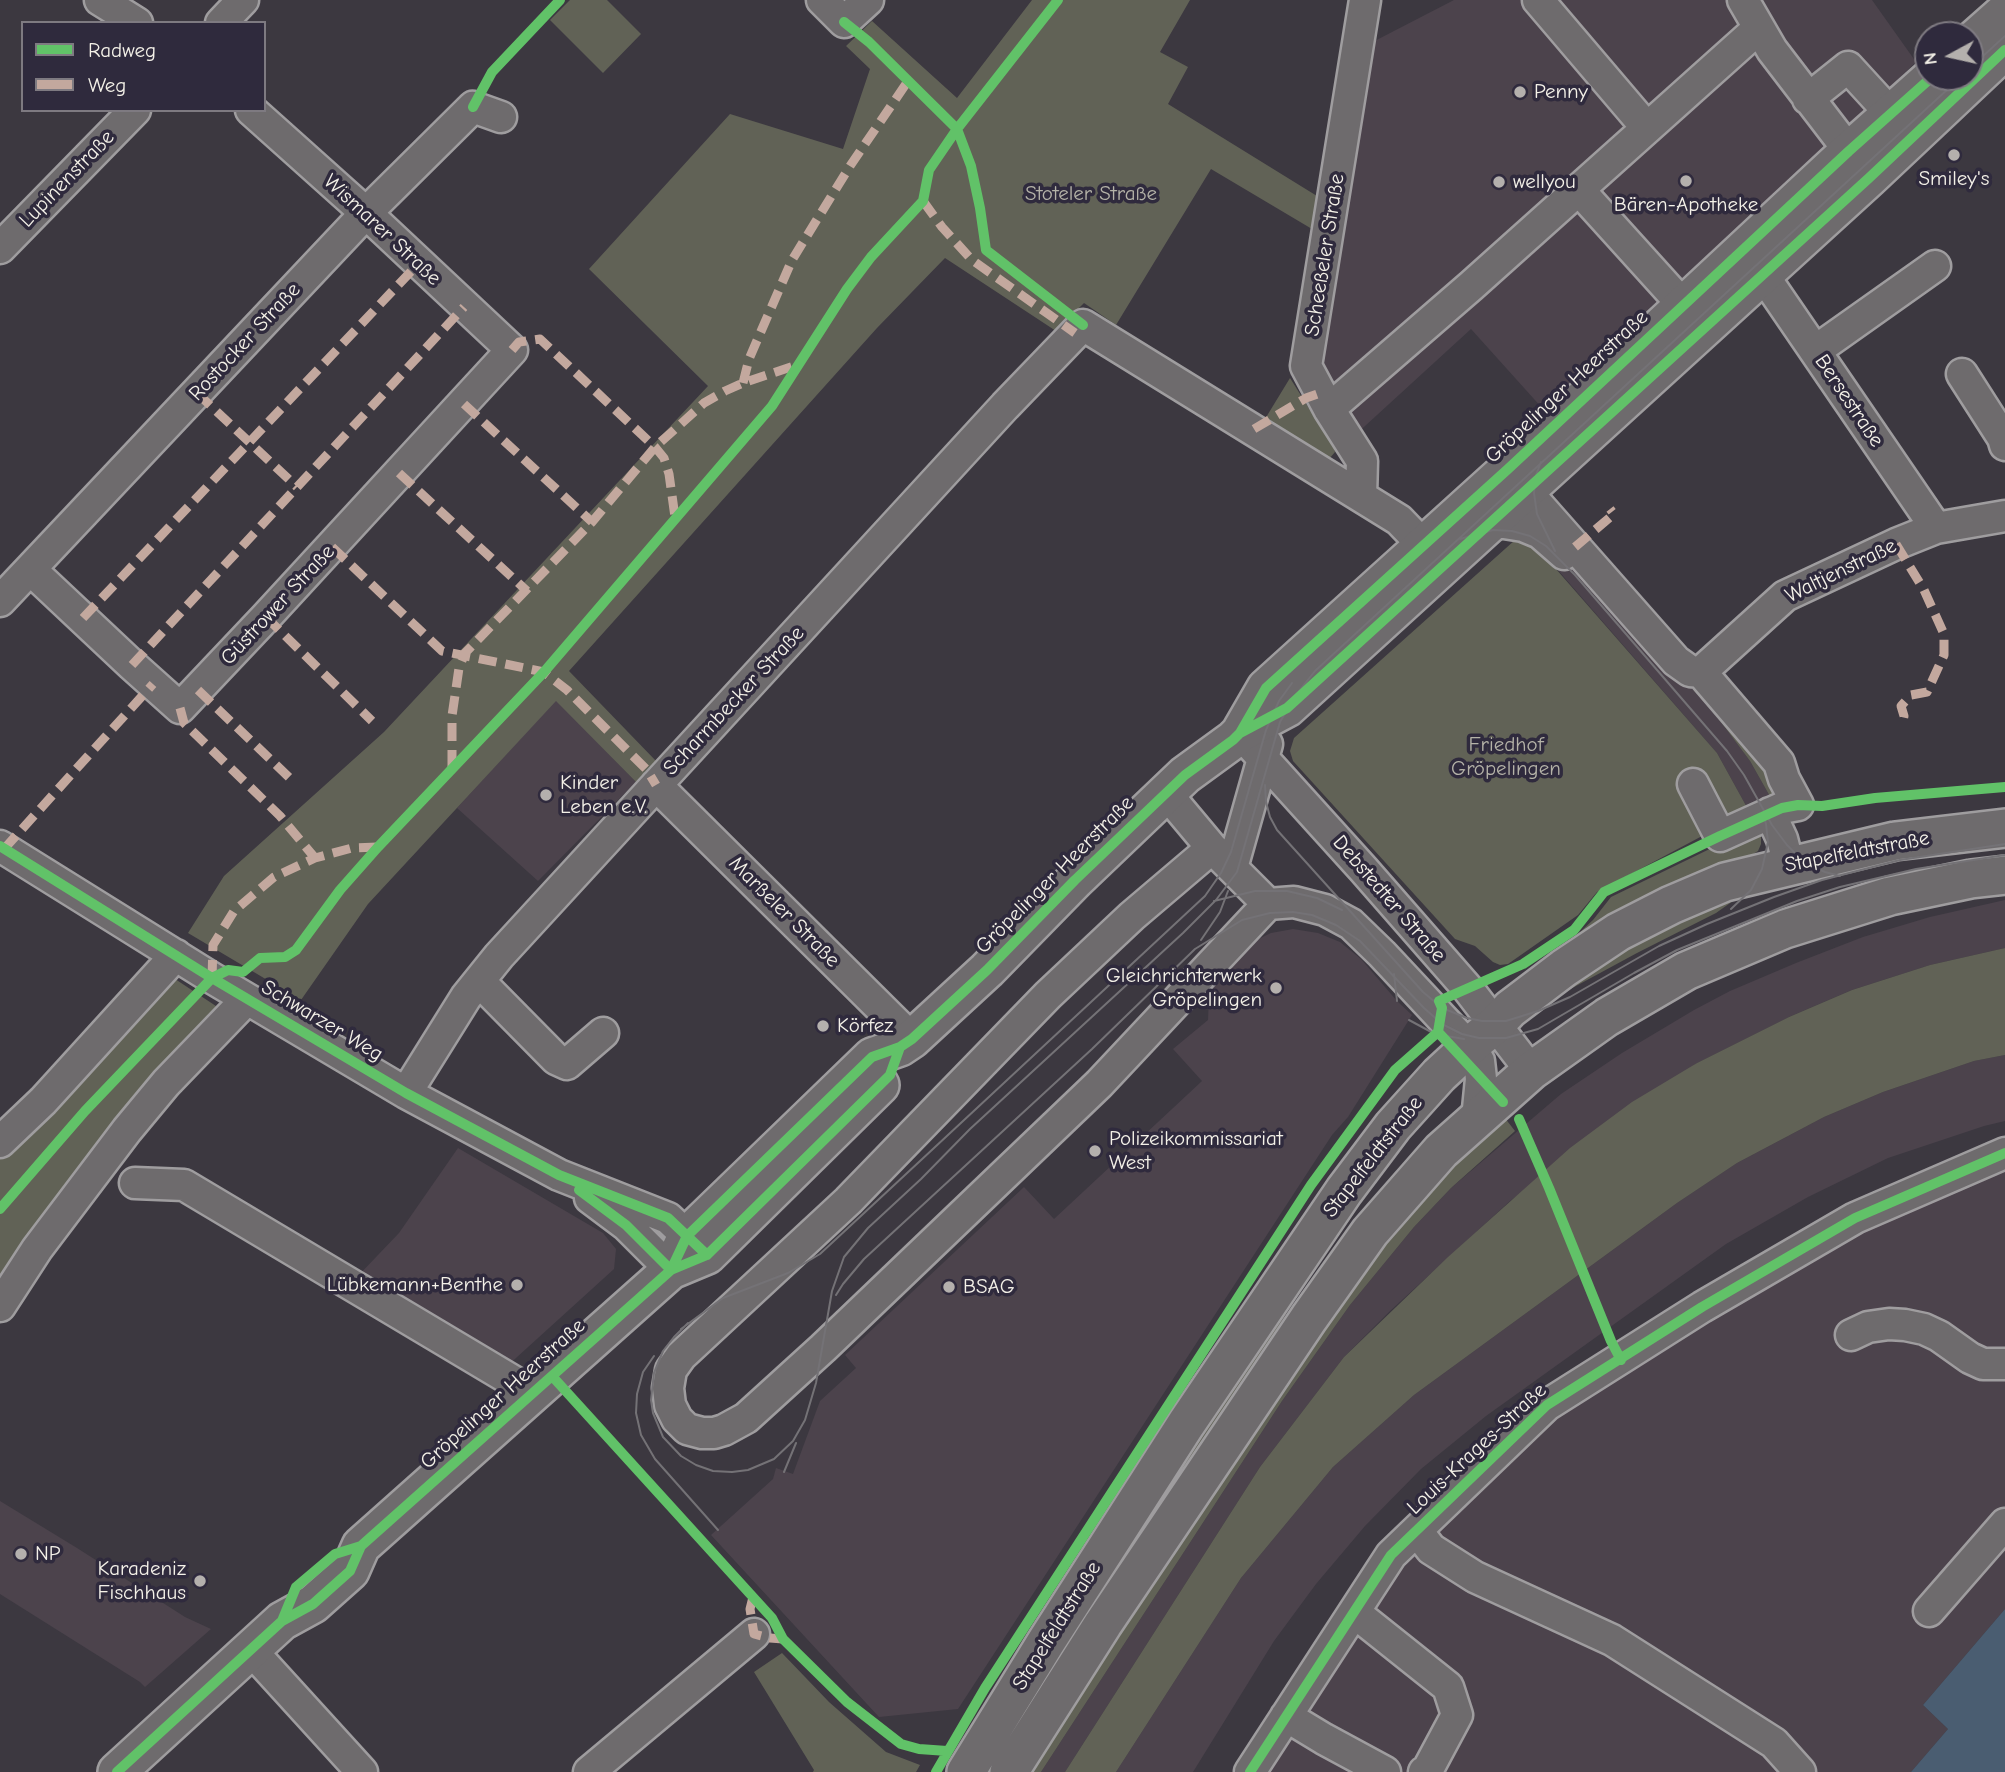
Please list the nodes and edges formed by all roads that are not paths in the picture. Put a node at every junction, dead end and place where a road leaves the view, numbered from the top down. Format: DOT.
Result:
graph roads {
  1 [pos="100,0"];
  2 [pos="243,0"];
  3 [pos="822,0"];
  4 [pos="868,0"];
  5 [pos="1365,0"];
  6 [pos="1538,0"];
  7 [pos="1743,0"];
  8 [pos="2005,12"];
  9 [pos="134,21"];
  10 [pos="222,21"];
  11 [pos="1759,28"];
  12 [pos="2005,30"];
  13 [pos="1984,31"];
  14 [pos="1984,49"];
  15 [pos="2005,50"];
  16 [pos="1916,91"];
  17 [pos="1939,91"];
  18 [pos="1808,99"];
  19 [pos="133,112"];
  20 [pos="253,112"];
  21 [pos="1891,114"];
  22 [pos="500,117"];
  23 [pos="1647,128"];
  24 [pos="1859,164"];
  25 [pos="1579,190"];
  26 [pos="366,213"];
  27 [pos="0,248"];
  28 [pos="1935,266"];
  29 [pos="1763,275"];
  30 [pos="1684,305"];
  31 [pos="512,350"];
  32 [pos="1815,351"];
  33 [pos="1962,374"];
  34 [pos="1329,409"];
  35 [pos="2005,445"];
  36 [pos="1526,491"];
  37 [pos="1361,496"];
  38 [pos="2005,516"];
  39 [pos="1479,520"];
  40 [pos="1936,528"];
  41 [pos="1424,546"];
  42 [pos="1583,556"];
  43 [pos="30,570"];
  44 [pos="0,601"];
  45 [pos="1701,672"];
  46 [pos="1251,746"];
  47 [pos="1693,784"];
  48 [pos="656,785"];
  49 [pos="1166,793"];
  50 [pos="1784,809"];
  51 [pos="2005,828"];
  52 [pos="0,846"];
  53 [pos="1222,858"];
  54 [pos="1789,866"];
  55 [pos="2005,875"];
  56 [pos="1268,904"];
  57 [pos="176,955"];
  58 [pos="479,981"];
  59 [pos="247,999"];
  60 [pos="603,1033"];
  61 [pos="1482,1035"];
  62 [pos="906,1043"];
  63 [pos="1531,1070"];
  64 [pos="406,1093"];
  65 [pos="1477,1119"];
  66 [pos="0,1142"];
  67 [pos="2005,1153"];
  68 [pos="559,1175"];
  69 [pos="135,1183"];
  70 [pos="697,1245"];
  71 [pos="671,1270"];
  72 [pos="0,1306"];
  73 [pos="1851,1335"];
  74 [pos="2004,1368"];
  75 [pos="533,1393"];
  76 [pos="2005,1524"];
  77 [pos="1417,1531"];
  78 [pos="1929,1611"];
  79 [pos="1354,1612"];
  80 [pos="754,1634"];
  81 [pos="250,1649"];
  82 [pos="1286,1716"];
  83 [pos="117,1772"];
  84 [pos="362,1772"];
  85 [pos="589,1772"];
  86 [pos="966,1772"];
  87 [pos="1009,1772"];
  88 [pos="1250,1772"];
  89 [pos="1385,1772"];
  90 [pos="1424,1772"];
  91 [pos="1800,1772"];
  1 -- 9 [label="street"];
  2 -- 10 [label="street"];
  3 -- 4 [label="street"];
  5 -- 34 [label="street, Scheeßeler Straße"];
  6 -- 23 [label="street"];
  7 -- 11 [label="street"];
  8 -- 13 [label="main road"];
  11 -- 18 [label="street"];
  11 -- 23 [label="street"];
  12 -- 14 [label="street"];
  15 -- 24 [label="main road, Gröpelinger Heerstraße"];
  16 -- 21 [label="main road, Gröpelinger Heerstraße"];
  17 -- 24 [label="street"];
  18 -- 21 [label="street"];
  18 -- 24 [label="street"];
  19 -- 27 [label="street, Lupinenstraße"];
  20 -- 26 [label="street, Wismarer Straße"];
  21 -- 24 [label="main road, Gröpelinger Heerstraße"];
  22 -- 26 [label="street, Rostocker Straße"];
  23 -- 25 [label="street"];
  24 -- 29 [label="main road, Gröpelinger Heerstraße"];
  24 -- 30 [label="main road, Gröpelinger Heerstraße"];
  24 -- 39 [label="street"];
  25 -- 30 [label="street"];
  25 -- 34 [label="street"];
  26 -- 31 [label="street, Wismarer Straße"];
  26 -- 43 [label="street, Rostocker Straße"];
  28 -- 32 [label="street"];
  29 -- 32 [label="street, Bersestraße"];
  29 -- 36 [label="main road, Gröpelinger Heerstraße"];
  30 -- 41 [label="main road, Gröpelinger Heerstraße"];
  31 -- 43 [label="street, Güstrower Straße"];
  32 -- 40 [label="street, Bersestraße"];
  33 -- 35 [label="street"];
  34 -- 37 [label="street, Scheeßeler Straße"];
  36 -- 39 [label="main road, Gröpelinger Heerstraße"];
  36 -- 42 [label="street"];
  37 -- 41 [label="street"];
  37 -- 48 [label="street, Scharmbecker Straße"];
  38 -- 40 [label="street, Waltjenstraße"];
  39 -- 42 [label="street"];
  39 -- 46 [label="main road, Gröpelinger Heerstraße"];
  40 -- 45 [label="street, Waltjenstraße"];
  41 -- 46 [label="main road, Gröpelinger Heerstraße"];
  42 -- 45 [label="street"];
  43 -- 44 [label="street, Rostocker Straße"];
  45 -- 50 [label="street"];
  46 -- 49 [label="main road, Gröpelinger Heerstraße"];
  46 -- 53 [label="street"];
  46 -- 61 [label="street, Debstedter Straße"];
  47 -- 50 [label="street"];
  48 -- 58 [label="street, Scharmbecker Straße"];
  48 -- 62 [label="street, Marßeler Straße"];
  49 -- 53 [label="street"];
  49 -- 62 [label="main road, Gröpelinger Heerstraße"];
  50 -- 54 [label="street"];
  51 -- 54 [label="main road, Stapelfeldtstraße"];
  52 -- 57 [label="street, Schwarzer Weg"];
  53 -- 56 [label="street"];
  53 -- 56 [label="street"];
  54 -- 61 [label="main road, Stapelfeldtstraße"];
  55 -- 63 [label="main road, Stapelfeldtstraße"];
  56 -- 61 [label="street"];
  57 -- 59 [label="street, Schwarzer Weg"];
  57 -- 66 [label="street"];
  58 -- 60 [label="street"];
  58 -- 64 [label="street, Scharmbecker Straße"];
  59 -- 64 [label="street, Schwarzer Weg"];
  59 -- 72 [label="street"];
  61 -- 63 [label="street, Debstedter Straße"];
  61 -- 65 [label="street"];
  61 -- 86 [label="main road, Stapelfeldtstraße"];
  62 -- 70 [label="main road, Gröpelinger Heerstraße"];
  63 -- 65 [label="main road, Stapelfeldtstraße"];
  64 -- 68 [label="street, Schwarzer Weg"];
  65 -- 87 [label="main road, Stapelfeldtstraße"];
  67 -- 77 [label="street, Louis-Krages-Straße"];
  68 -- 70 [label="street, Schwarzer Weg"];
  68 -- 71 [label="street, Schwarzer Weg"];
  69 -- 75 [label="street"];
  70 -- 71 [label="main road, Gröpelinger Heerstraße"];
  71 -- 75 [label="main road, Gröpelinger Heerstraße"];
  73 -- 74 [label="street"];
  75 -- 81 [label="main road, Gröpelinger Heerstraße"];
  76 -- 78 [label="street"];
  77 -- 79 [label="street, Louis-Krages-Straße"];
  77 -- 91 [label="street"];
  79 -- 82 [label="street, Louis-Krages-Straße"];
  79 -- 90 [label="street"];
  80 -- 85 [label="street"];
  81 -- 83 [label="main road, Gröpelinger Heerstraße"];
  81 -- 84 [label="street"];
  82 -- 88 [label="street, Louis-Krages-Straße"];
  82 -- 89 [label="street"];
}
